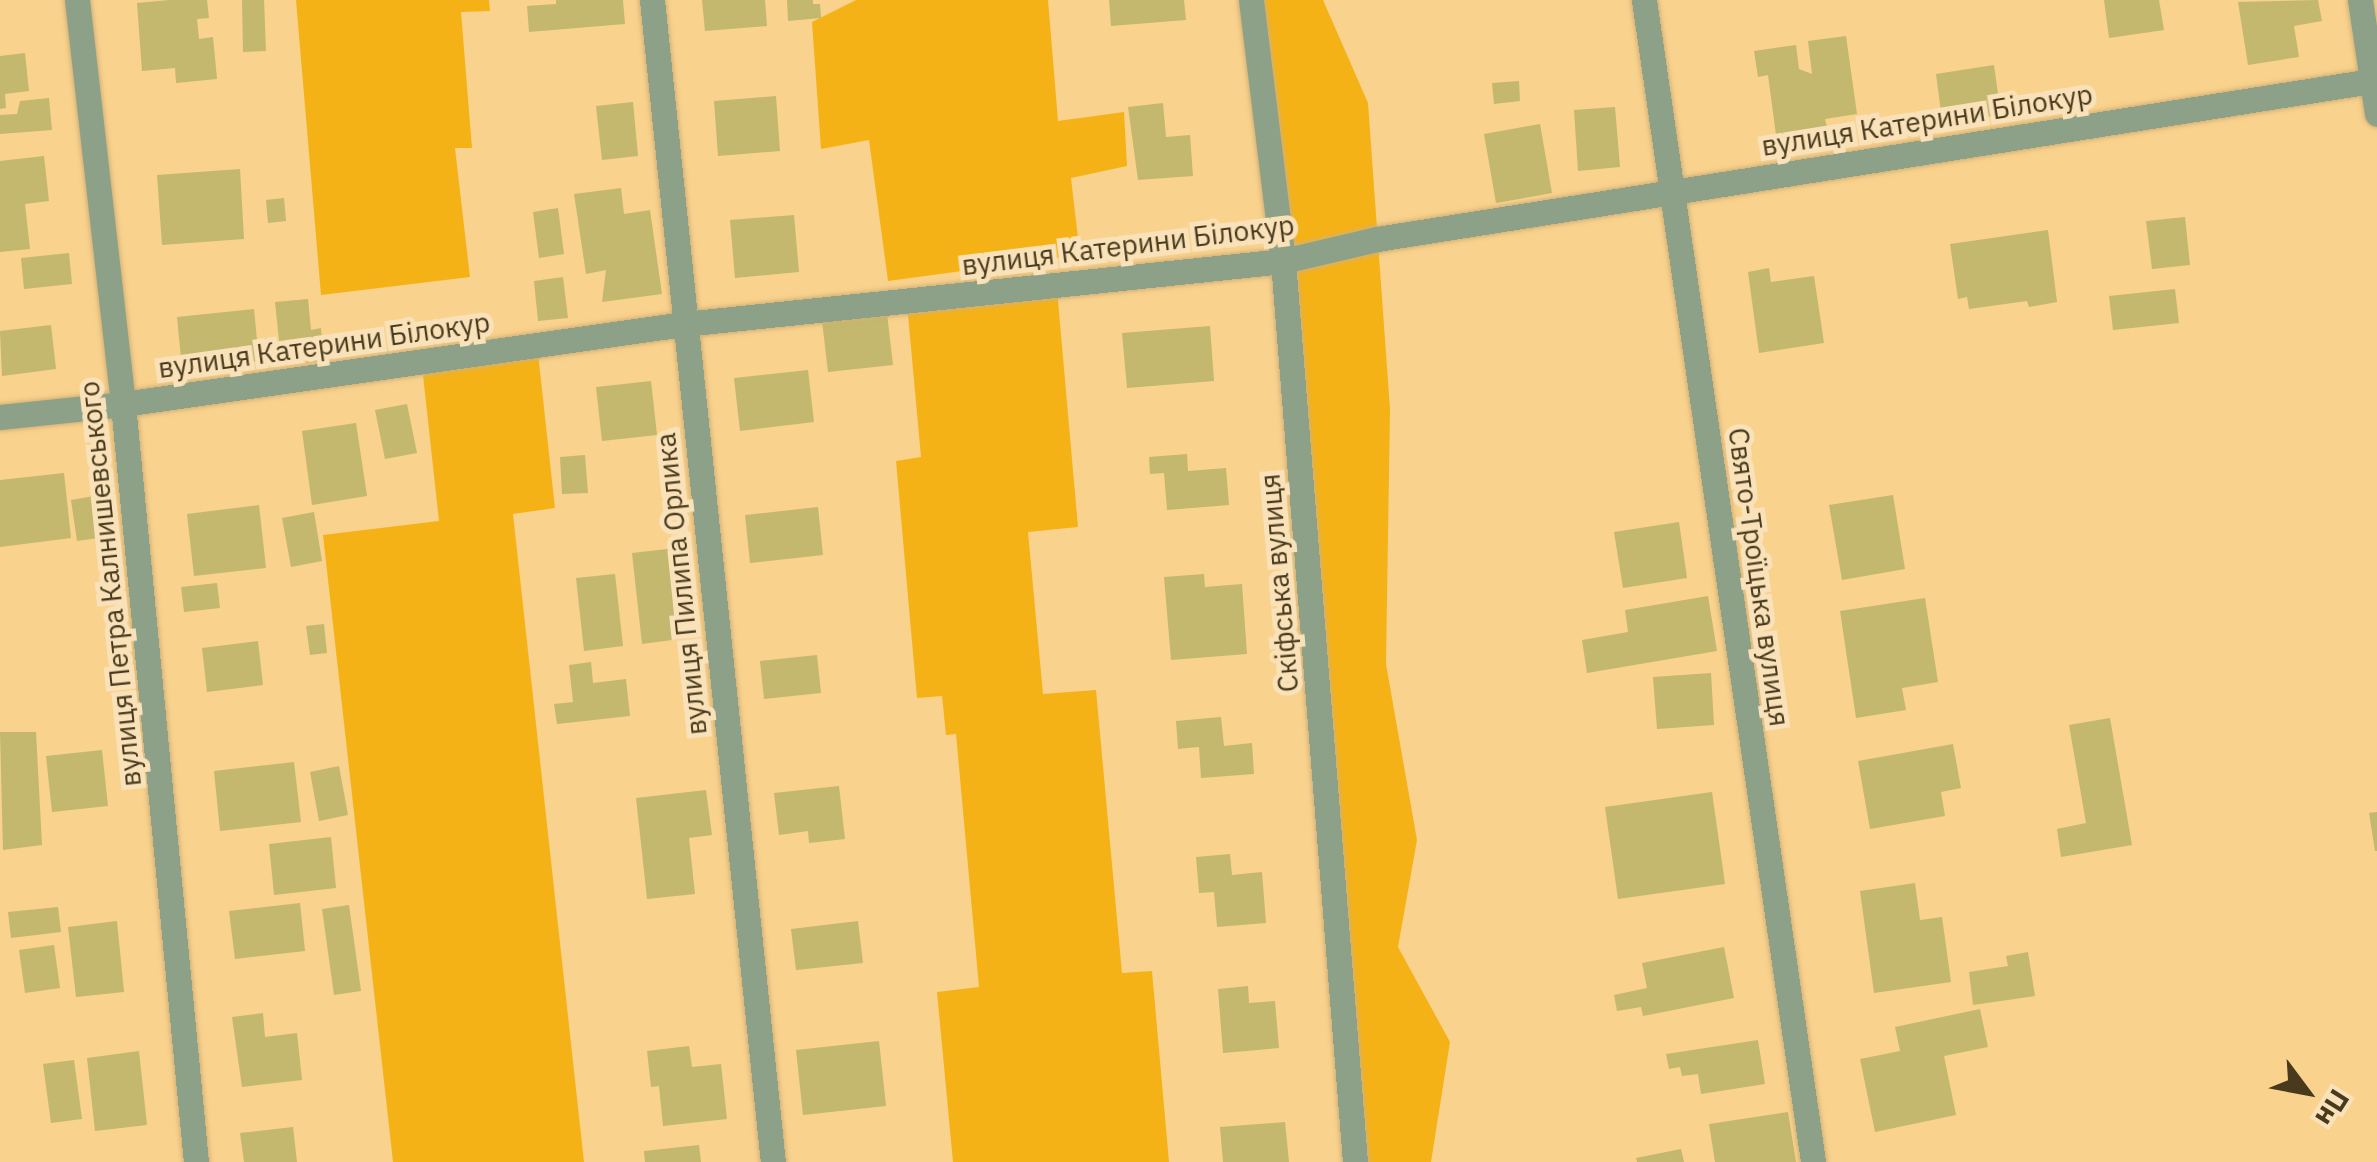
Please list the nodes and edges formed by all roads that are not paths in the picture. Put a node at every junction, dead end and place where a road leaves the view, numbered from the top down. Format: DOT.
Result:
graph roads {
  1 [pos="77,0"];
  2 [pos="652,0"];
  3 [pos="1251,0"];
  4 [pos="1644,0"];
  5 [pos="2360,0"];
  6 [pos="2374,80"];
  7 [pos="2377,114"];
  8 [pos="1673,190"];
  9 [pos="1283,262"];
  10 [pos="684,324"];
  11 [pos="123,404"];
  12 [pos="0,417"];
  13 [pos="196,1162"];
  14 [pos="774,1162"];
  15 [pos="1355,1162"];
  16 [pos="1813,1162"];
  1 -- 11 [label="street, вулиця Петра Калнишевського"];
  2 -- 10 [label="street, вулиця Пилипа Орлика"];
  3 -- 9 [label="street, Скіфська вулиця"];
  4 -- 8 [label="street, Свято-Троїцька вулиця"];
  5 -- 6 [label="street"];
  6 -- 7 [label="street"];
  6 -- 8 [label="street, вулиця Катерини Білокур"];
  8 -- 9 [label="street, вулиця Катерини Білокур"];
  8 -- 16 [label="street, Свято-Троїцька вулиця"];
  9 -- 10 [label="street, вулиця Катерини Білокур"];
  9 -- 15 [label="street, Скіфська вулиця"];
  10 -- 11 [label="street, вулиця Катерини Білокур"];
  10 -- 14 [label="street, вулиця Пилипа Орлика"];
  11 -- 12 [label="street, вулиця Катерини Білокур"];
  11 -- 13 [label="street, вулиця Петра Калнишевського"];
}
